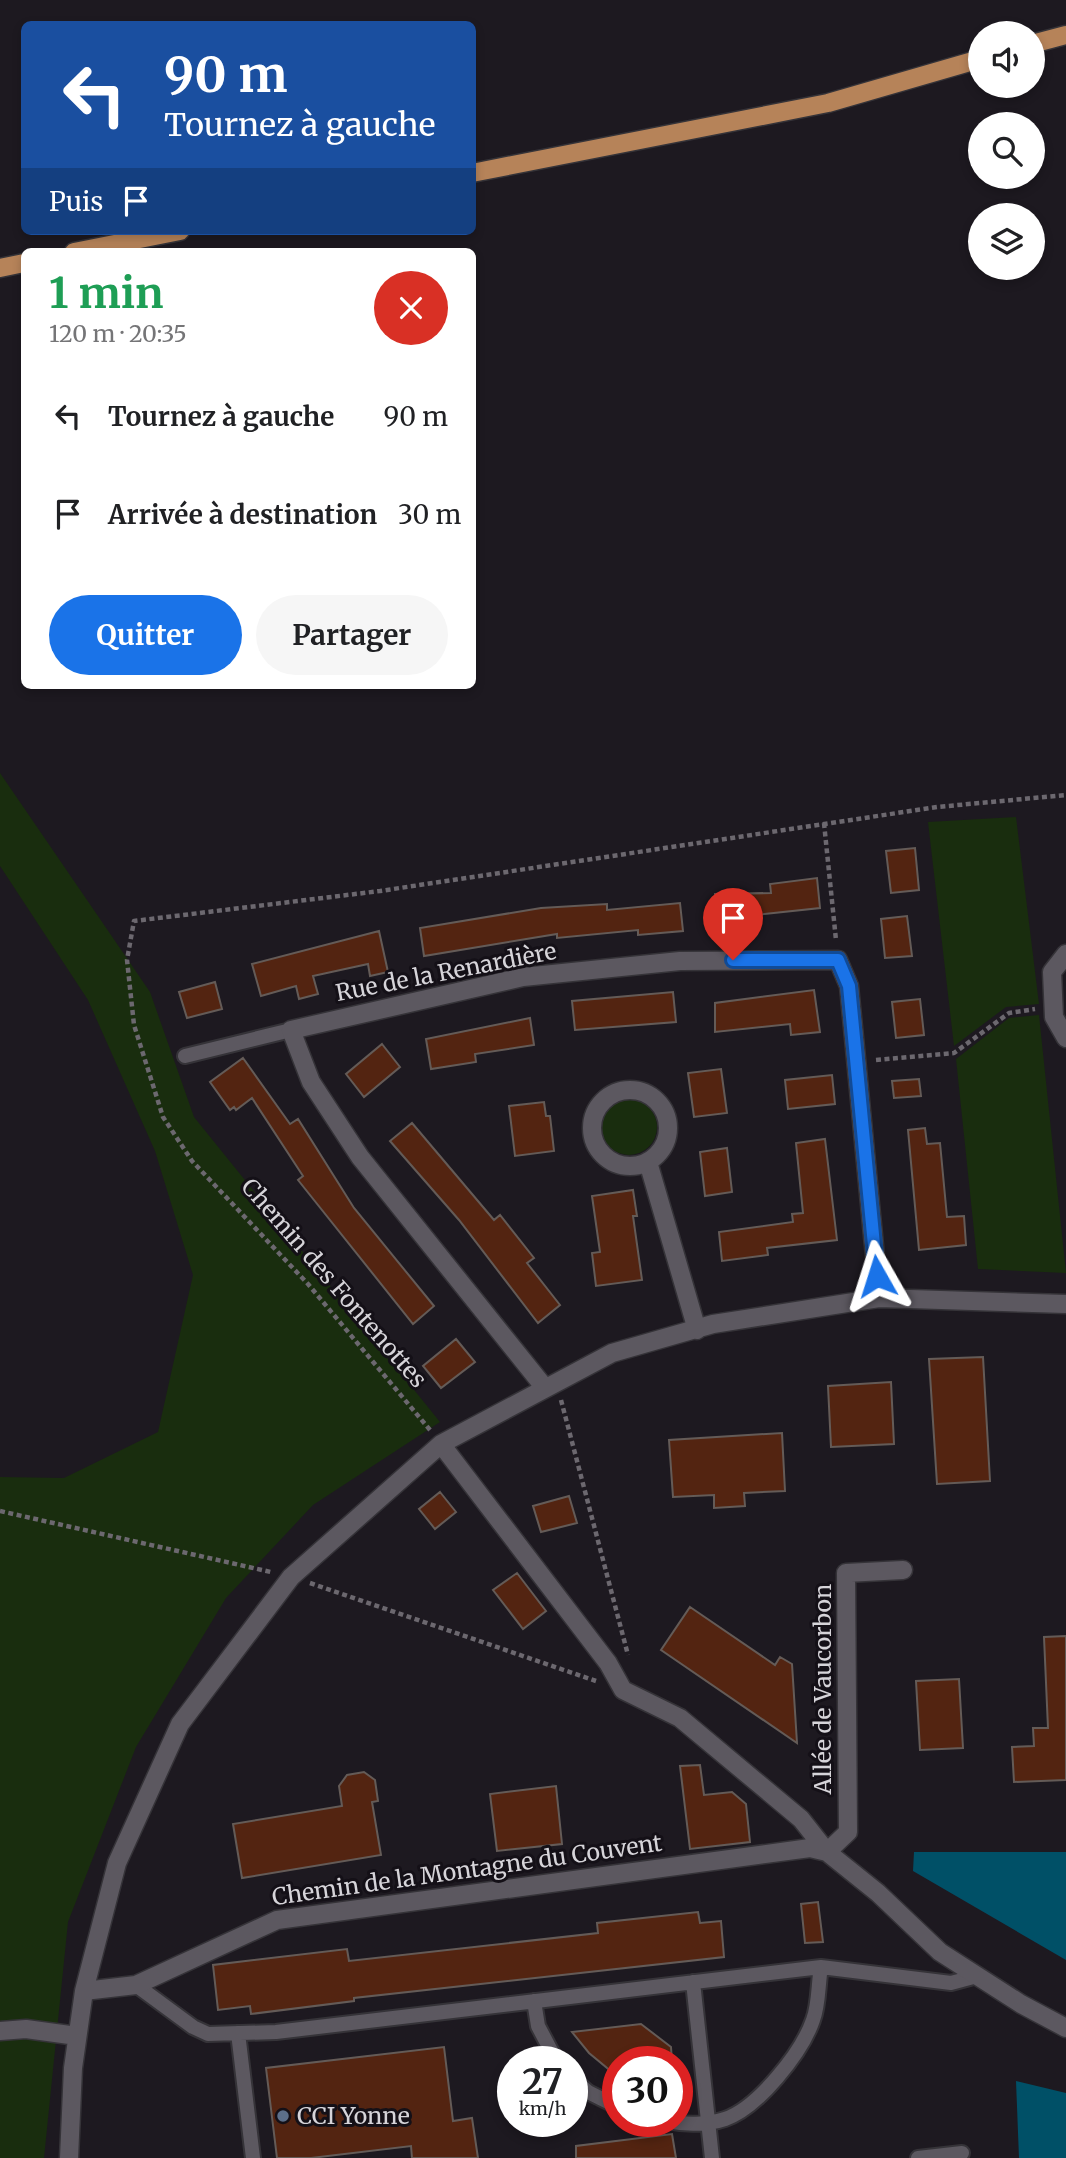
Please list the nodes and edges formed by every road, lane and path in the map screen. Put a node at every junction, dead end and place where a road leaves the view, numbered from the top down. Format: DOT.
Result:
graph roads {
  1 [pos="1066,35"];
  2 [pos="1045,41"];
  3 [pos="968,62"];
  4 [pos="476,172"];
  5 [pos="160,235"];
  6 [pos="94,248"];
  7 [pos="21,262"];
  8 [pos="0,266"];
  9 [pos="1066,795"];
  10 [pos="824,823"];
  11 [pos="1066,954"];
  12 [pos="838,960"];
  13 [pos="1054,1007"];
  14 [pos="290,1030"];
  15 [pos="1066,1038"];
  16 [pos="184,1056"];
  17 [pos="856,1062"];
  18 [pos="648,1162"];
  19 [pos="879,1298"];
  20 [pos="1066,1304"];
  21 [pos="697,1330"];
  22 [pos="551,1385"];
  23 [pos="441,1444"];
  24 [pos="0,1511"];
  25 [pos="903,1570"];
  26 [pos="291,1577"];
  27 [pos="628,1656"];
  28 [pos="624,1690"];
  29 [pos="827,1852"];
  30 [pos="821,1967"];
  31 [pos="977,1976"];
  32 [pos="693,1982"];
  33 [pos="136,1985"];
  34 [pos="84,1991"];
  35 [pos="534,2001"];
  36 [pos="1066,2028"];
  37 [pos="0,2031"];
  38 [pos="238,2033"];
  39 [pos="77,2036"];
  40 [pos="549,2046"];
  41 [pos="708,2121"];
  42 [pos="693,2123"];
  43 [pos="962,2153"];
  44 [pos="69,2158"];
  45 [pos="253,2158"];
  46 [pos="712,2158"];
  47 [pos="918,2158"];
  1 -- 2 [label="main road"];
  3 -- 4 [label="main road"];
  5 -- 6 [label="main road"];
  7 -- 8 [label="main road"];
  9 -- 10 [label="path"];
  10 -- 12 [label="path"];
  10 -- 23 [label="path, Chemin des Fontenottes"];
  11 -- 13 [label="street"];
  12 -- 14 [label="street, Rue de la Renardière"];
  12 -- 17 [label="street"];
  13 -- 15 [label="street"];
  13 -- 17 [label="path"];
  14 -- 16 [label="lane"];
  14 -- 22 [label="street"];
  17 -- 19 [label="street"];
  18 -- 18 [label="street"];
  18 -- 21 [label="street"];
  19 -- 20 [label="street"];
  19 -- 21 [label="street"];
  21 -- 22 [label="street"];
  22 -- 23 [label="street"];
  22 -- 27 [label="path"];
  23 -- 26 [label="street"];
  23 -- 28 [label="street"];
  24 -- 26 [label="path"];
  25 -- 29 [label="street, Allée de Vaucorbon"];
  26 -- 28 [label="path"];
  26 -- 34 [label="street"];
  28 -- 29 [label="street"];
  29 -- 31 [label="street"];
  29 -- 33 [label="street, Chemin de la Montagne du Couvent"];
  30 -- 31 [label="lane"];
  30 -- 32 [label="lane"];
  30 -- 41 [label="lane"];
  31 -- 36 [label="street"];
  32 -- 35 [label="lane"];
  32 -- 41 [label="lane"];
  33 -- 34 [label="street, Chemin de la Montagne du Couvent"];
  33 -- 38 [label="lane"];
  34 -- 39 [label="street"];
  35 -- 38 [label="lane"];
  35 -- 40 [label="lane"];
  37 -- 39 [label="street"];
  38 -- 45 [label="lane"];
  39 -- 44 [label="street"];
  41 -- 42 [label="lane"];
  41 -- 46 [label="lane"];
  43 -- 47 [label="lane"];
}
